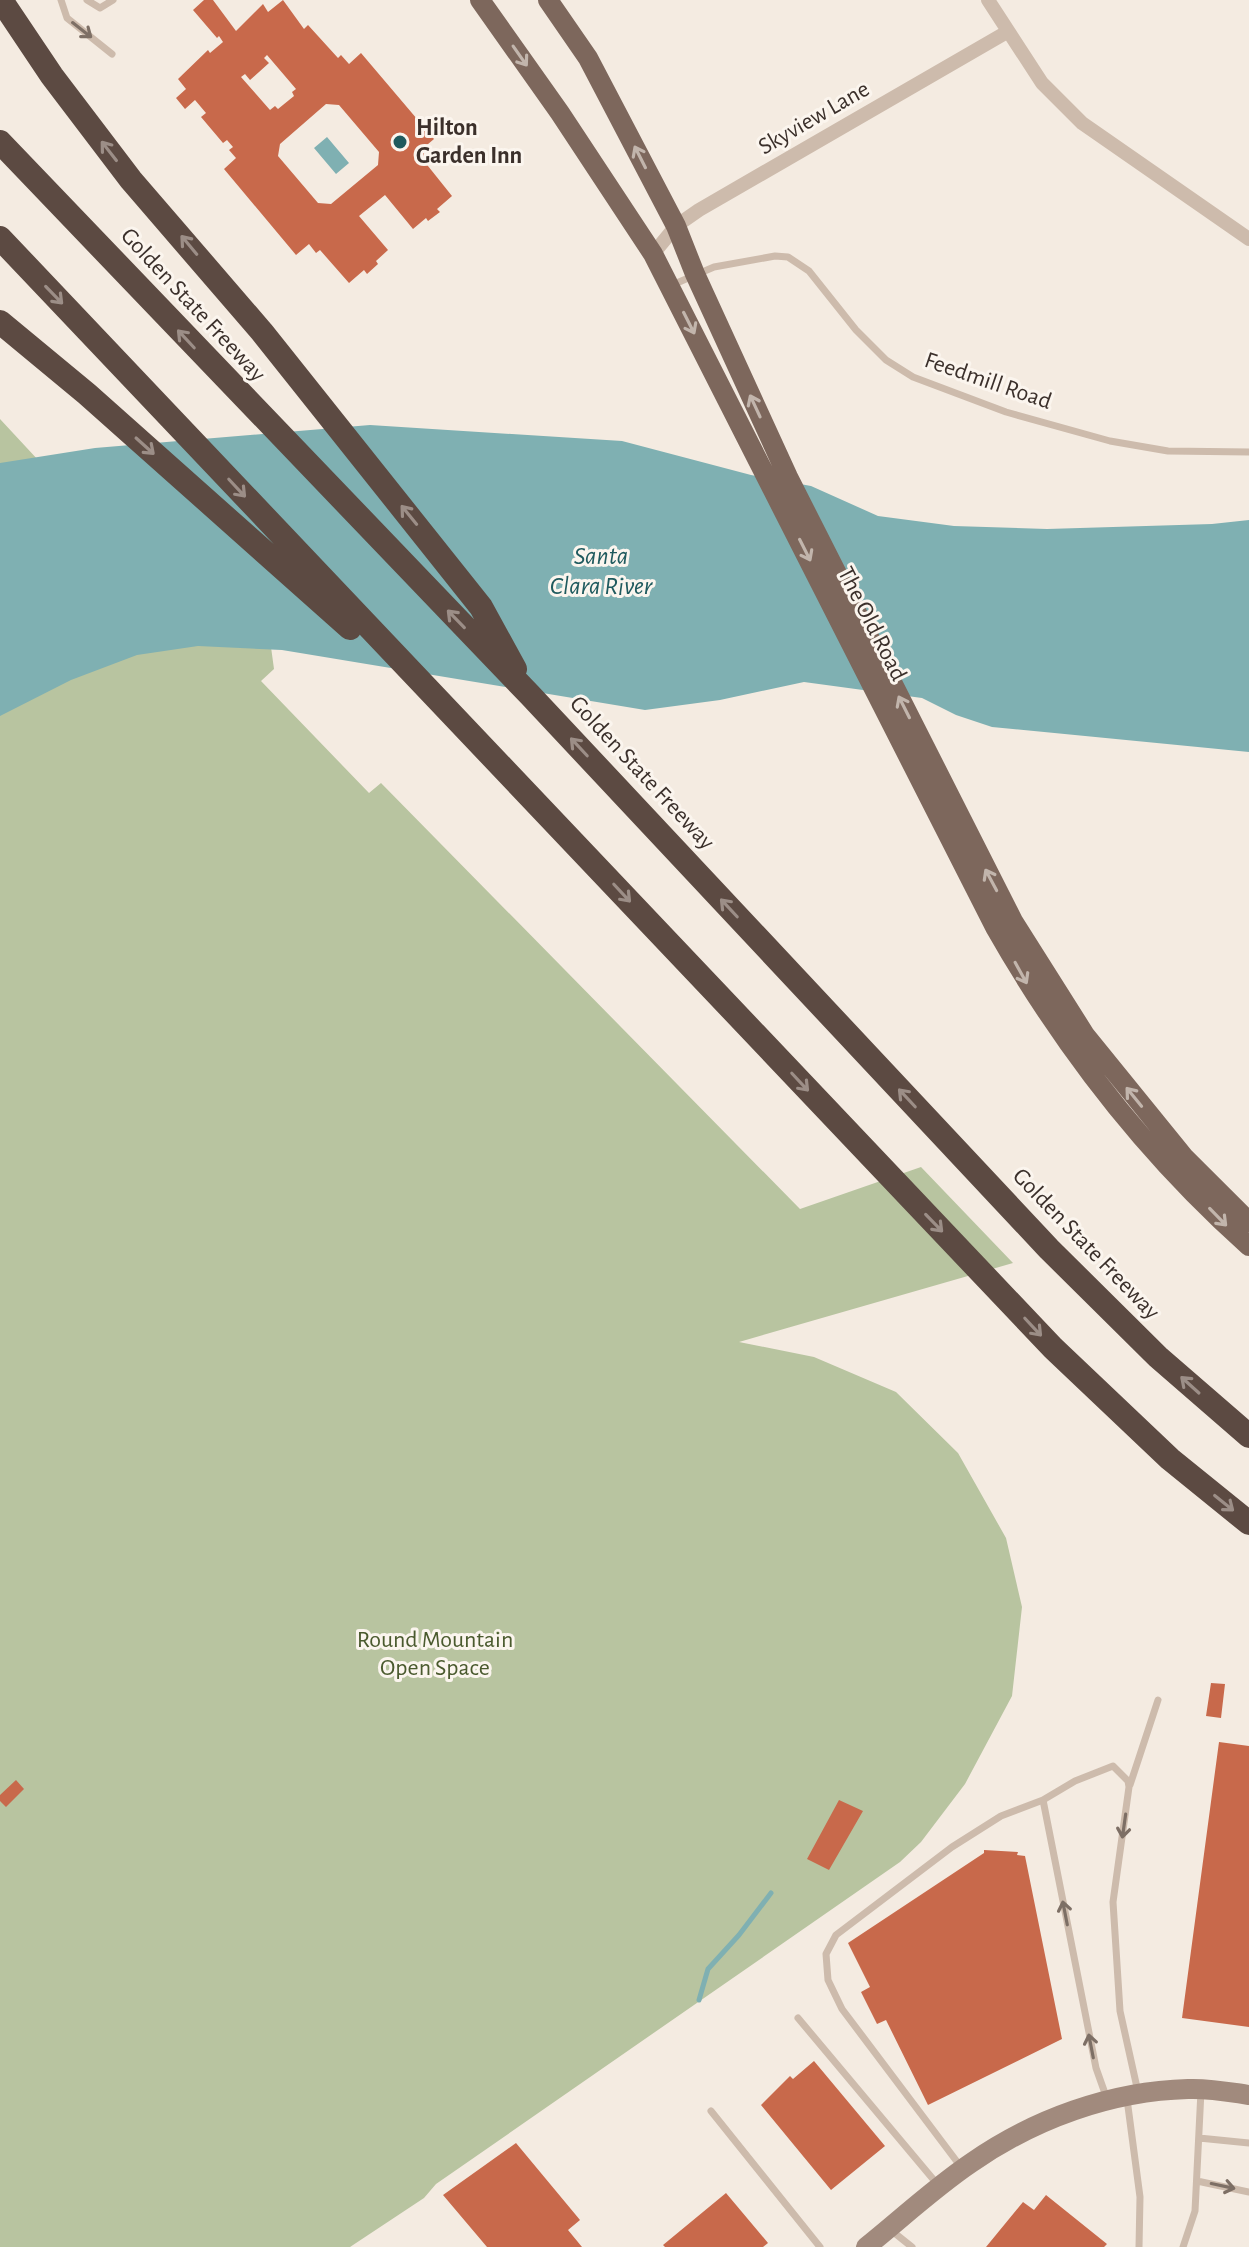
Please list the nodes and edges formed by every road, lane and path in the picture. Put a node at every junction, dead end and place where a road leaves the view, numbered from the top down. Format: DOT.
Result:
graph roads {
  1 [pos="1,0"];
  2 [pos="61,0"];
  3 [pos="87,0"];
  4 [pos="113,0"];
  5 [pos="480,0"];
  6 [pos="548,0"];
  7 [pos="988,0"];
  8 [pos="1007,32"];
  9 [pos="112,54"];
  10 [pos="0,142"];
  11 [pos="676,226"];
  12 [pos="0,238"];
  13 [pos="1249,239"];
  14 [pos="653,254"];
  15 [pos="695,274"];
  16 [pos="670,286"];
  17 [pos="5,326"];
  18 [pos="1249,452"];
  19 [pos="779,479"];
  20 [pos="530,695"];
  21 [pos="475,739"];
  22 [pos="930,778"];
  23 [pos="1249,1222"];
  24 [pos="1249,1246"];
  25 [pos="1249,1436"];
  26 [pos="1249,1523"];
  27 [pos="1158,1700"];
  28 [pos="1129,1787"];
  29 [pos="1043,1800"];
  30 [pos="798,2018"];
  31 [pos="1202,2089"];
  32 [pos="1249,2095"];
  33 [pos="1124,2097"];
  34 [pos="711,2111"];
  35 [pos="1199,2138"];
  36 [pos="1249,2143"];
  37 [pos="962,2169"];
  38 [pos="1197,2181"];
  39 [pos="939,2186"];
  40 [pos="1249,2192"];
  41 [pos="880,2240"];
  42 [pos="820,2247"];
  43 [pos="912,2247"];
  44 [pos="1139,2247"];
  45 [pos="1183,2247"];
  20 -- 1 [label="highway, one-way"];
  2 -- 9 [label="lane, one-way"];
  3 -- 4 [label="lane"];
  5 -- 14 [label="main road, The Old Road, one-way"];
  11 -- 6 [label="main road, The Old Road, one-way"];
  7 -- 8 [label="street"];
  8 -- 11 [label="street, Skyview Lane"];
  8 -- 13 [label="street"];
  20 -- 10 [label="highway, Golden State Freeway, one-way"];
  11 -- 14 [label="street, Skyview Lane"];
  11 -- 15 [label="main road, The Old Road"];
  12 -- 21 [label="highway, one-way"];
  14 -- 16 [label="main road, The Old Road"];
  15 -- 16 [label="lane, Feedmill Road"];
  15 -- 18 [label="lane, Feedmill Road"];
  19 -- 15 [label="main road, The Old Road, one-way"];
  16 -- 19 [label="main road, The Old Road, one-way"];
  17 -- 21 [label="highway, one-way"];
  19 -- 22 [label="main road, The Old Road"];
  25 -- 20 [label="highway, Golden State Freeway, one-way"];
  21 -- 26 [label="highway, one-way"];
  23 -- 22 [label="main road, The Old Road, one-way"];
  22 -- 24 [label="main road, The Old Road, one-way"];
  27 -- 28 [label="lane"];
  28 -- 29 [label="lane"];
  28 -- 33 [label="lane, one-way"];
  33 -- 29 [label="lane, one-way"];
  29 -- 37 [label="lane"];
  30 -- 39 [label="lane"];
  31 -- 32 [label="street"];
  31 -- 33 [label="street"];
  31 -- 35 [label="lane"];
  33 -- 37 [label="street"];
  33 -- 44 [label="lane"];
  34 -- 42 [label="lane"];
  35 -- 36 [label="lane"];
  35 -- 38 [label="lane"];
  37 -- 39 [label="street"];
  38 -- 40 [label="lane, one-way"];
  38 -- 45 [label="lane"];
  39 -- 41 [label="street"];
  41 -- 43 [label="lane"];
}
